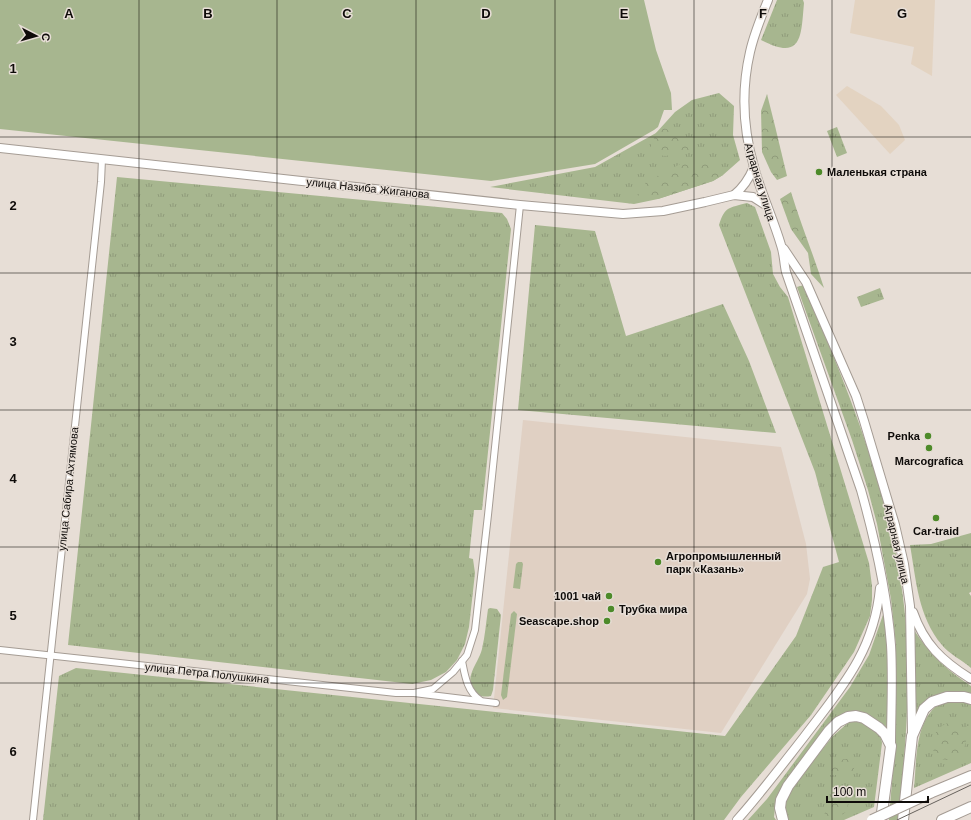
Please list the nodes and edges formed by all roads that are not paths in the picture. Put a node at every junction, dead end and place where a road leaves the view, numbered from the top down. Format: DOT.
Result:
graph roads {
  1 [pos="768,0"];
  2 [pos="0,148"];
  3 [pos="102,159"];
  4 [pos="754,167"];
  5 [pos="734,195"];
  6 [pos="520,205"];
  7 [pos="767,206"];
  8 [pos="781,245"];
  9 [pos="806,282"];
  10 [pos="792,288"];
  11 [pos="881,577"];
  12 [pos="910,606"];
  13 [pos="0,650"];
  14 [pos="51,655"];
  15 [pos="462,661"];
  16 [pos="971,679"];
  17 [pos="414,694"];
  18 [pos="971,699"];
  19 [pos="482,701"];
  20 [pos="496,703"];
  21 [pos="912,736"];
  22 [pos="891,746"];
  23 [pos="969,776"];
  24 [pos="970,808"];
  25 [pos="33,820"];
  26 [pos="737,820"];
  27 [pos="783,820"];
  28 [pos="872,820"];
  29 [pos="881,820"];
  30 [pos="903,820"];
  31 [pos="942,820"];
  1 -- 4 [label="street, Аграрная улица"];
  2 -- 3 [label="street, улица Назиба Жиганова"];
  3 -- 6 [label="street, улица Назиба Жиганова"];
  3 -- 14 [label="street, улица Сабира Ахтямова"];
  4 -- 5 [label="street"];
  4 -- 7 [label="street, Аграрная улица"];
  5 -- 6 [label="street, улица Назиба Жиганова"];
  5 -- 7 [label="street, улица Назиба Жиганова"];
  6 -- 15 [label="street"];
  7 -- 8 [label="street, Аграрная улица"];
  8 -- 9 [label="street, Аграрная улица"];
  8 -- 10 [label="street, Аграрная улица"];
  9 -- 10 [label="street"];
  9 -- 12 [label="street, Аграрная улица"];
  10 -- 11 [label="street, Аграрная улица"];
  11 -- 22 [label="street, Аграрная улица"];
  11 -- 26 [label="street"];
  12 -- 16 [label="street"];
  12 -- 21 [label="street, Аграрная улица"];
  13 -- 14 [label="street, улица Петра Полушкина"];
  14 -- 17 [label="street, улица Петра Полушкина"];
  14 -- 25 [label="street, улица Сабира Ахтямова"];
  15 -- 17 [label="street"];
  15 -- 19 [label="street"];
  17 -- 19 [label="street"];
  18 -- 21 [label="main road"];
  19 -- 20 [label="street"];
  21 -- 30 [label="main road, Аграрная улица"];
  22 -- 27 [label="main road"];
  22 -- 29 [label="main road, Аграрная улица"];
  23 -- 28 [label="main road, bridge"];
  24 -- 31 [label="main road"];
}
